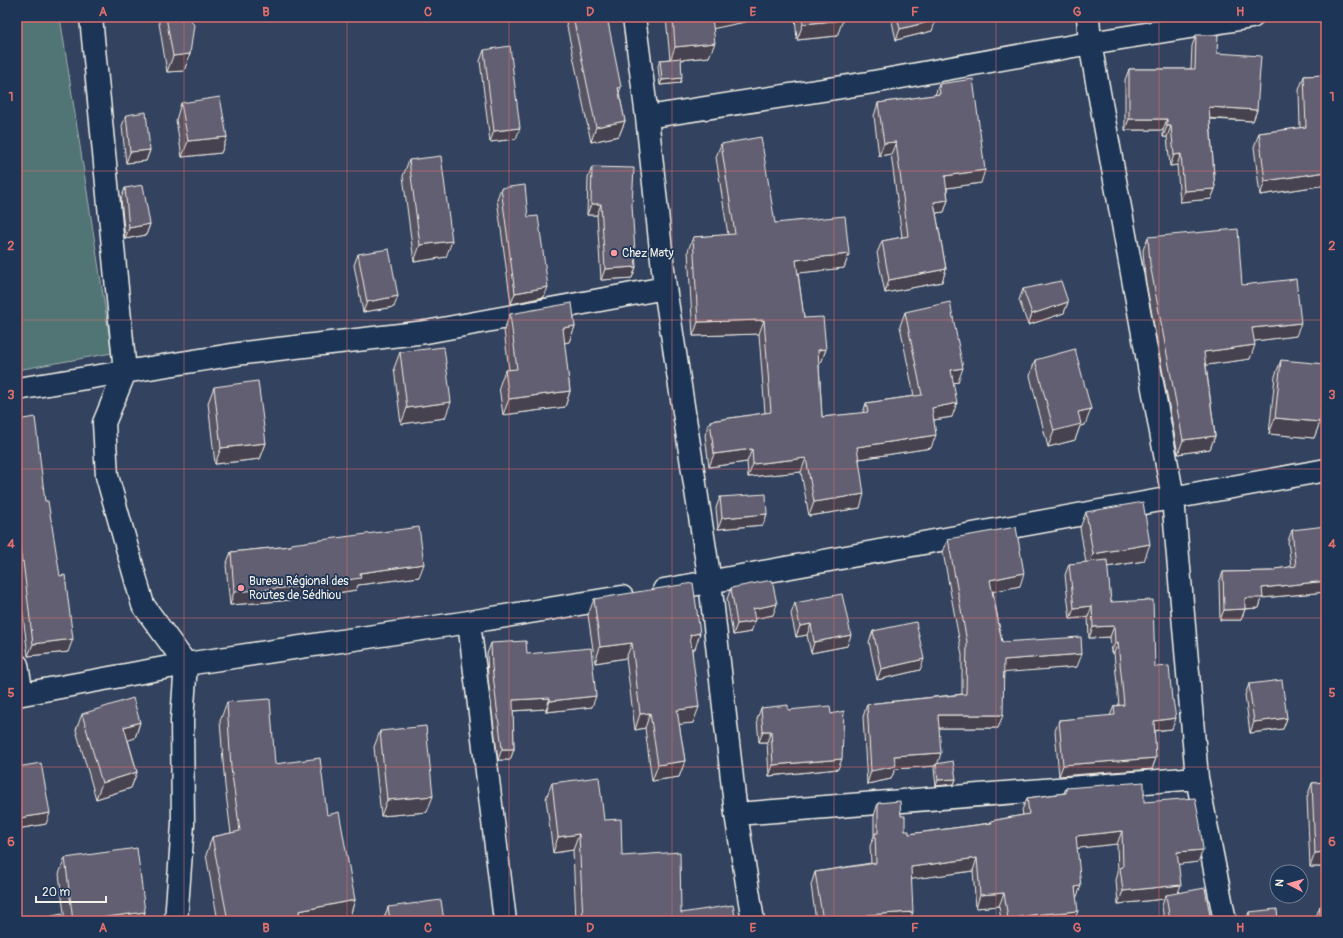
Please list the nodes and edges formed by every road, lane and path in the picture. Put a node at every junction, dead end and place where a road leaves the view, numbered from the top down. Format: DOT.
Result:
graph roads {
  1 [pos="91,17"];
  2 [pos="634,17"];
  3 [pos="1088,17"];
  4 [pos="1252,17"];
  5 [pos="1090,43"];
  6 [pos="647,117"];
  7 [pos="665,288"];
  8 [pos="125,372"];
  9 [pos="17,389"];
  10 [pos="1326,470"];
  11 [pos="1173,498"];
  12 [pos="710,582"];
  13 [pos="469,622"];
  14 [pos="186,664"];
  15 [pos="17,665"];
  16 [pos="19,694"];
  17 [pos="1197,778"];
  18 [pos="736,814"];
  19 [pos="176,921"];
  20 [pos="504,921"];
  21 [pos="753,921"];
  22 [pos="1225,921"];
  1 -- 8 [label="street"];
  2 -- 6 [label="street"];
  3 -- 5 [label="street"];
  4 -- 5 [label="street"];
  5 -- 6 [label="street"];
  5 -- 11 [label="street"];
  6 -- 7 [label="street"];
  7 -- 8 [label="street"];
  7 -- 12 [label="street"];
  8 -- 9 [label="street"];
  8 -- 14 [label="street"];
  10 -- 11 [label="street"];
  11 -- 12 [label="street"];
  11 -- 17 [label="street"];
  12 -- 13 [label="street"];
  12 -- 18 [label="street"];
  13 -- 14 [label="street"];
  13 -- 20 [label="street"];
  14 -- 16 [label="street"];
  14 -- 19 [label="street"];
  15 -- 16 [label="street"];
  17 -- 18 [label="street"];
  17 -- 22 [label="street"];
  18 -- 21 [label="street"];
}
